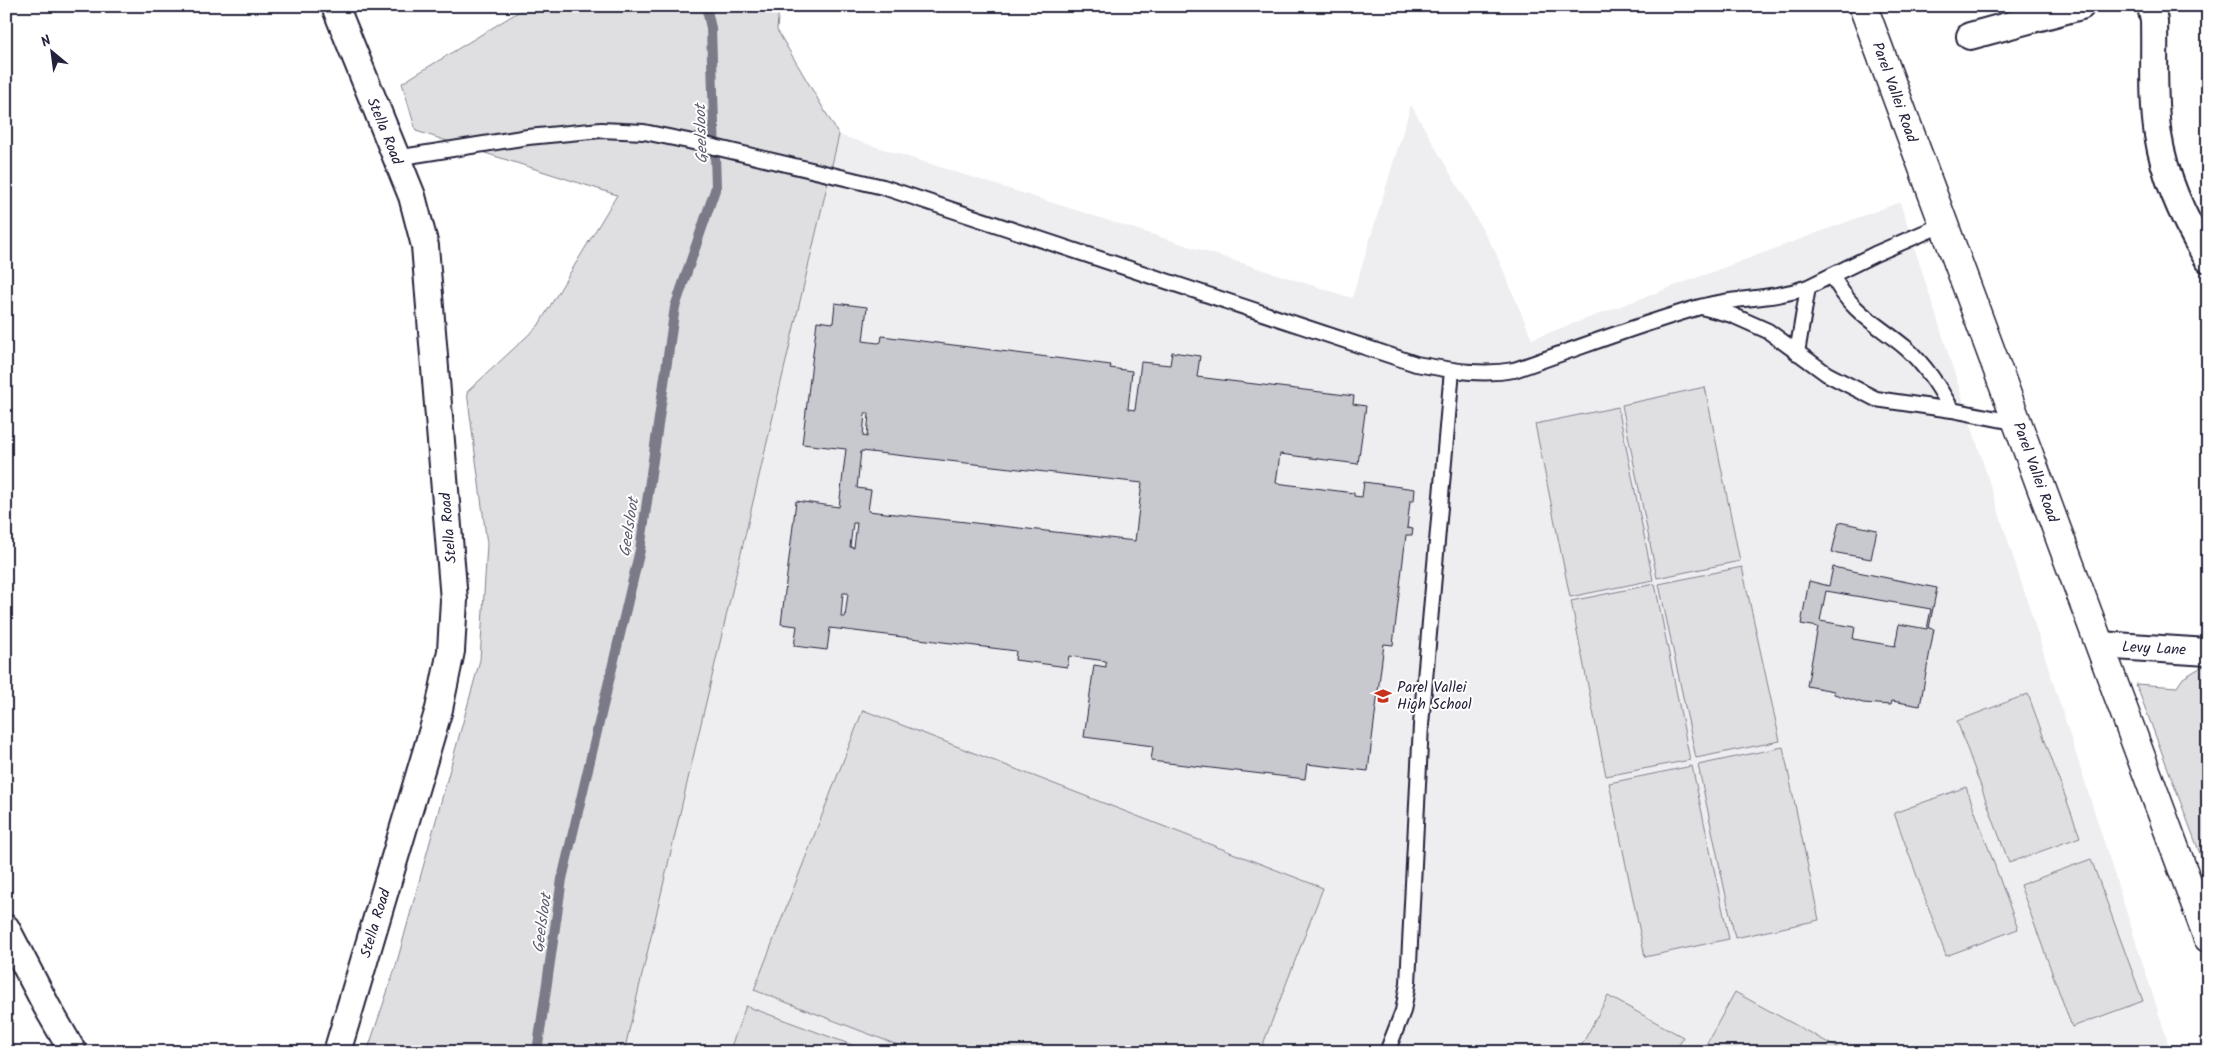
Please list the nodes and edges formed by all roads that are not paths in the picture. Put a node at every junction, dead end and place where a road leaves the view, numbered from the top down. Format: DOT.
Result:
graph roads {
  1 [pos="335,6"];
  2 [pos="1864,6"];
  3 [pos="2081,6"];
  4 [pos="2151,6"];
  5 [pos="1970,36"];
  6 [pos="396,158"];
  7 [pos="1944,224"];
  8 [pos="2208,259"];
  9 [pos="1832,275"];
  10 [pos="1808,287"];
  11 [pos="1700,307"];
  12 [pos="1797,353"];
  13 [pos="1452,370"];
  14 [pos="1952,410"];
  15 [pos="2018,423"];
  16 [pos="2100,645"];
  17 [pos="2208,652"];
  18 [pos="6,928"];
  19 [pos="2208,938"];
  20 [pos="73,1052"];
  21 [pos="337,1052"];
  22 [pos="1387,1052"];
  1 -- 6 [label="street, Stella Road"];
  2 -- 7 [label="street, Parel Vallei Road"];
  3 -- 5 [label="street"];
  4 -- 8 [label="street"];
  6 -- 13 [label="lane"];
  6 -- 21 [label="street, Stella Road"];
  7 -- 9 [label="lane"];
  7 -- 15 [label="street, Parel Vallei Road"];
  9 -- 10 [label="lane"];
  9 -- 14 [label="lane"];
  10 -- 11 [label="lane"];
  10 -- 12 [label="lane"];
  11 -- 12 [label="lane"];
  11 -- 13 [label="lane"];
  12 -- 14 [label="lane"];
  13 -- 22 [label="lane"];
  14 -- 15 [label="lane"];
  15 -- 16 [label="street, Parel Vallei Road"];
  16 -- 17 [label="street, Levy Lane"];
  16 -- 19 [label="street, Parel Vallei Road"];
  18 -- 20 [label="street"];
}
